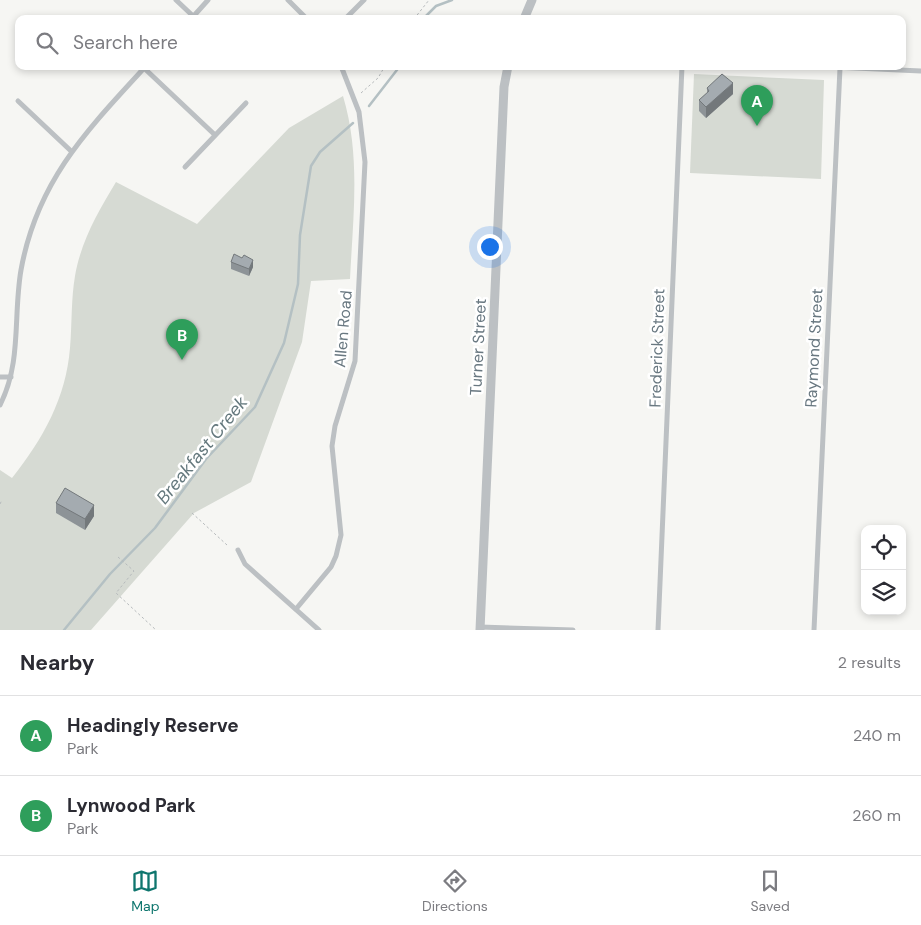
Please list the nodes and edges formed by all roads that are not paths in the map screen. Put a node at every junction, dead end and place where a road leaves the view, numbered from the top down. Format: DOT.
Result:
graph roads {
  1 [pos="176,0"];
  2 [pos="208,0"];
  3 [pos="288,0"];
  4 [pos="364,0"];
  5 [pos="532,0"];
  6 [pos="189,15"];
  7 [pos="195,15"];
  8 [pos="304,15"];
  9 [pos="349,15"];
  10 [pos="526,15"];
  11 [pos="143,70"];
  12 [pos="149,70"];
  13 [pos="343,70"];
  14 [pos="507,70"];
  15 [pos="682,70"];
  16 [pos="840,70"];
  17 [pos="894,70"];
  18 [pos="921,71"];
  19 [pos="18,101"];
  20 [pos="246,103"];
  21 [pos="215,135"];
  22 [pos="71,151"];
  23 [pos="185,167"];
  24 [pos="0,377"];
  25 [pos="11,377"];
  26 [pos="0,404"];
  27 [pos="238,550"];
  28 [pos="296,609"];
  29 [pos="480,628"];
  30 [pos="319,630"];
  31 [pos="573,630"];
  32 [pos="658,630"];
  33 [pos="814,630"];
  1 -- 6 [label="street"];
  2 -- 7 [label="street"];
  3 -- 8 [label="street"];
  4 -- 9 [label="street"];
  5 -- 10 [label="street"];
  11 -- 22 [label="street"];
  12 -- 21 [label="street"];
  13 -- 28 [label="street, Allen Road"];
  14 -- 29 [label="street, Turner Street"];
  15 -- 32 [label="street, Frederick Street"];
  16 -- 33 [label="street, Raymond Street"];
  17 -- 18 [label="street"];
  19 -- 22 [label="street"];
  20 -- 21 [label="street"];
  21 -- 23 [label="street"];
  22 -- 25 [label="street"];
  24 -- 25 [label="street"];
  25 -- 26 [label="street"];
  27 -- 28 [label="street"];
  28 -- 30 [label="street"];
  29 -- 31 [label="street"];
}
